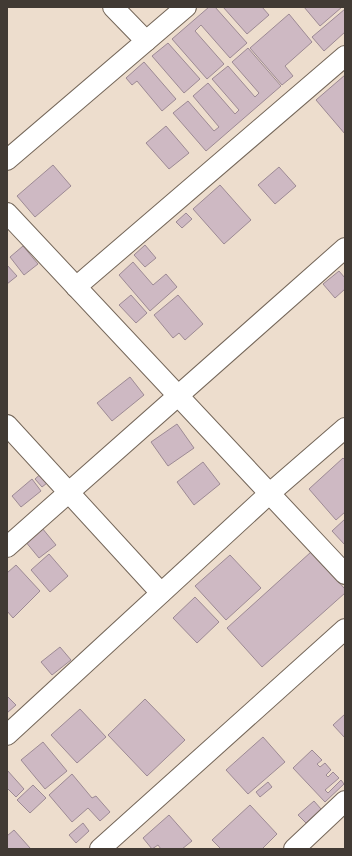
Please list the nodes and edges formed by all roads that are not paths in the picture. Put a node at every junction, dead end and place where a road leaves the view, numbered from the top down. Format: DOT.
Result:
graph roads {
  1 [pos="113,7"];
  2 [pos="186,7"];
  3 [pos="146,41"];
  4 [pos="345,56"];
  5 [pos="7,160"];
  6 [pos="7,213"];
  7 [pos="345,248"];
  8 [pos="76,287"];
  9 [pos="178,395"];
  10 [pos="7,425"];
  11 [pos="345,428"];
  12 [pos="69,492"];
  13 [pos="270,493"];
  14 [pos="7,547"];
  15 [pos="345,574"];
  16 [pos="161,593"];
  17 [pos="345,629"];
  18 [pos="7,734"];
  19 [pos="345,801"];
  20 [pos="100,849"];
  21 [pos="294,849"];
  1 -- 3 [label="street"];
  2 -- 3 [label="street"];
  3 -- 5 [label="street"];
  4 -- 8 [label="street"];
  6 -- 8 [label="street"];
  7 -- 9 [label="street"];
  8 -- 9 [label="street"];
  9 -- 12 [label="street"];
  9 -- 13 [label="street"];
  10 -- 12 [label="street"];
  11 -- 13 [label="street"];
  12 -- 14 [label="street"];
  12 -- 16 [label="street"];
  13 -- 15 [label="street"];
  13 -- 16 [label="street"];
  16 -- 18 [label="street"];
  17 -- 20 [label="street"];
  19 -- 21 [label="street"];
}
